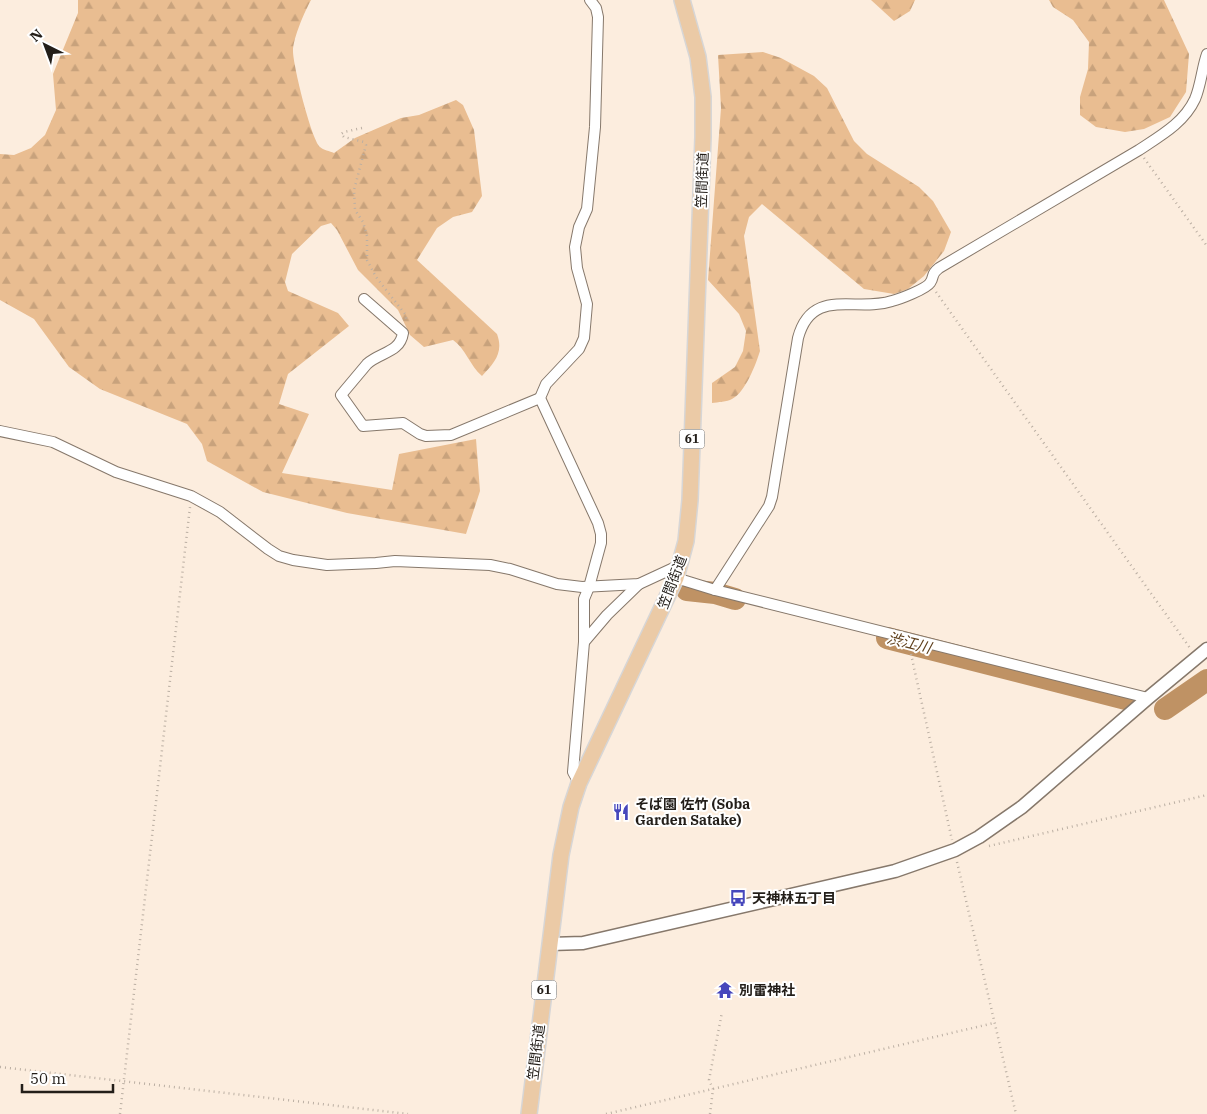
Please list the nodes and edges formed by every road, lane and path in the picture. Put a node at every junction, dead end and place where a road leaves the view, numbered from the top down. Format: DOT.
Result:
graph roads {
  1 [pos="590,0"];
  2 [pos="682,0"];
  3 [pos="1207,54"];
  4 [pos="362,128"];
  5 [pos="1139,150"];
  6 [pos="1207,246"];
  7 [pos="930,283"];
  8 [pos="364,299"];
  9 [pos="404,333"];
  10 [pos="540,398"];
  11 [pos="0,431"];
  12 [pos="191,496"];
  13 [pos="678,571"];
  14 [pos="639,584"];
  15 [pos="589,587"];
  16 [pos="715,590"];
  17 [pos="584,642"];
  18 [pos="1202,653"];
  19 [pos="911,654"];
  20 [pos="1148,698"];
  21 [pos="579,784"];
  22 [pos="1207,795"];
  23 [pos="979,837"];
  24 [pos="954,850"];
  25 [pos="550,944"];
  26 [pos="722,1012"];
  27 [pos="994,1023"];
  28 [pos="0,1067"];
  29 [pos="124,1081"];
  30 [pos="713,1089"];
  31 [pos="120,1114"];
  32 [pos="408,1114"];
  33 [pos="528,1114"];
  34 [pos="606,1114"];
  35 [pos="710,1114"];
  36 [pos="1016,1114"];
  1 -- 10 [label="street"];
  2 -- 13 [label="main road, 笠間街道 / 61"];
  3 -- 5 [label="street"];
  4 -- 9 [label="path"];
  5 -- 6 [label="path"];
  5 -- 7 [label="street"];
  7 -- 16 [label="street"];
  7 -- 18 [label="path"];
  8 -- 9 [label="street"];
  9 -- 10 [label="street"];
  10 -- 15 [label="street"];
  11 -- 12 [label="street"];
  12 -- 15 [label="street"];
  12 -- 29 [label="path"];
  13 -- 14 [label="street"];
  13 -- 16 [label="street"];
  13 -- 21 [label="main road, 笠間街道 / 61"];
  14 -- 15 [label="street"];
  14 -- 17 [label="street"];
  15 -- 17 [label="street"];
  16 -- 20 [label="street"];
  17 -- 21 [label="street"];
  18 -- 20 [label="street"];
  19 -- 24 [label="path"];
  20 -- 23 [label="street"];
  21 -- 25 [label="main road, 笠間街道 / 61"];
  22 -- 23 [label="path"];
  23 -- 24 [label="street"];
  24 -- 25 [label="street"];
  24 -- 27 [label="path"];
  25 -- 33 [label="main road, 笠間街道 / 61"];
  26 -- 30 [label="path"];
  27 -- 30 [label="path"];
  27 -- 36 [label="path"];
  28 -- 29 [label="path"];
  29 -- 31 [label="path"];
  29 -- 32 [label="path"];
  30 -- 34 [label="path"];
  30 -- 35 [label="path"];
}
